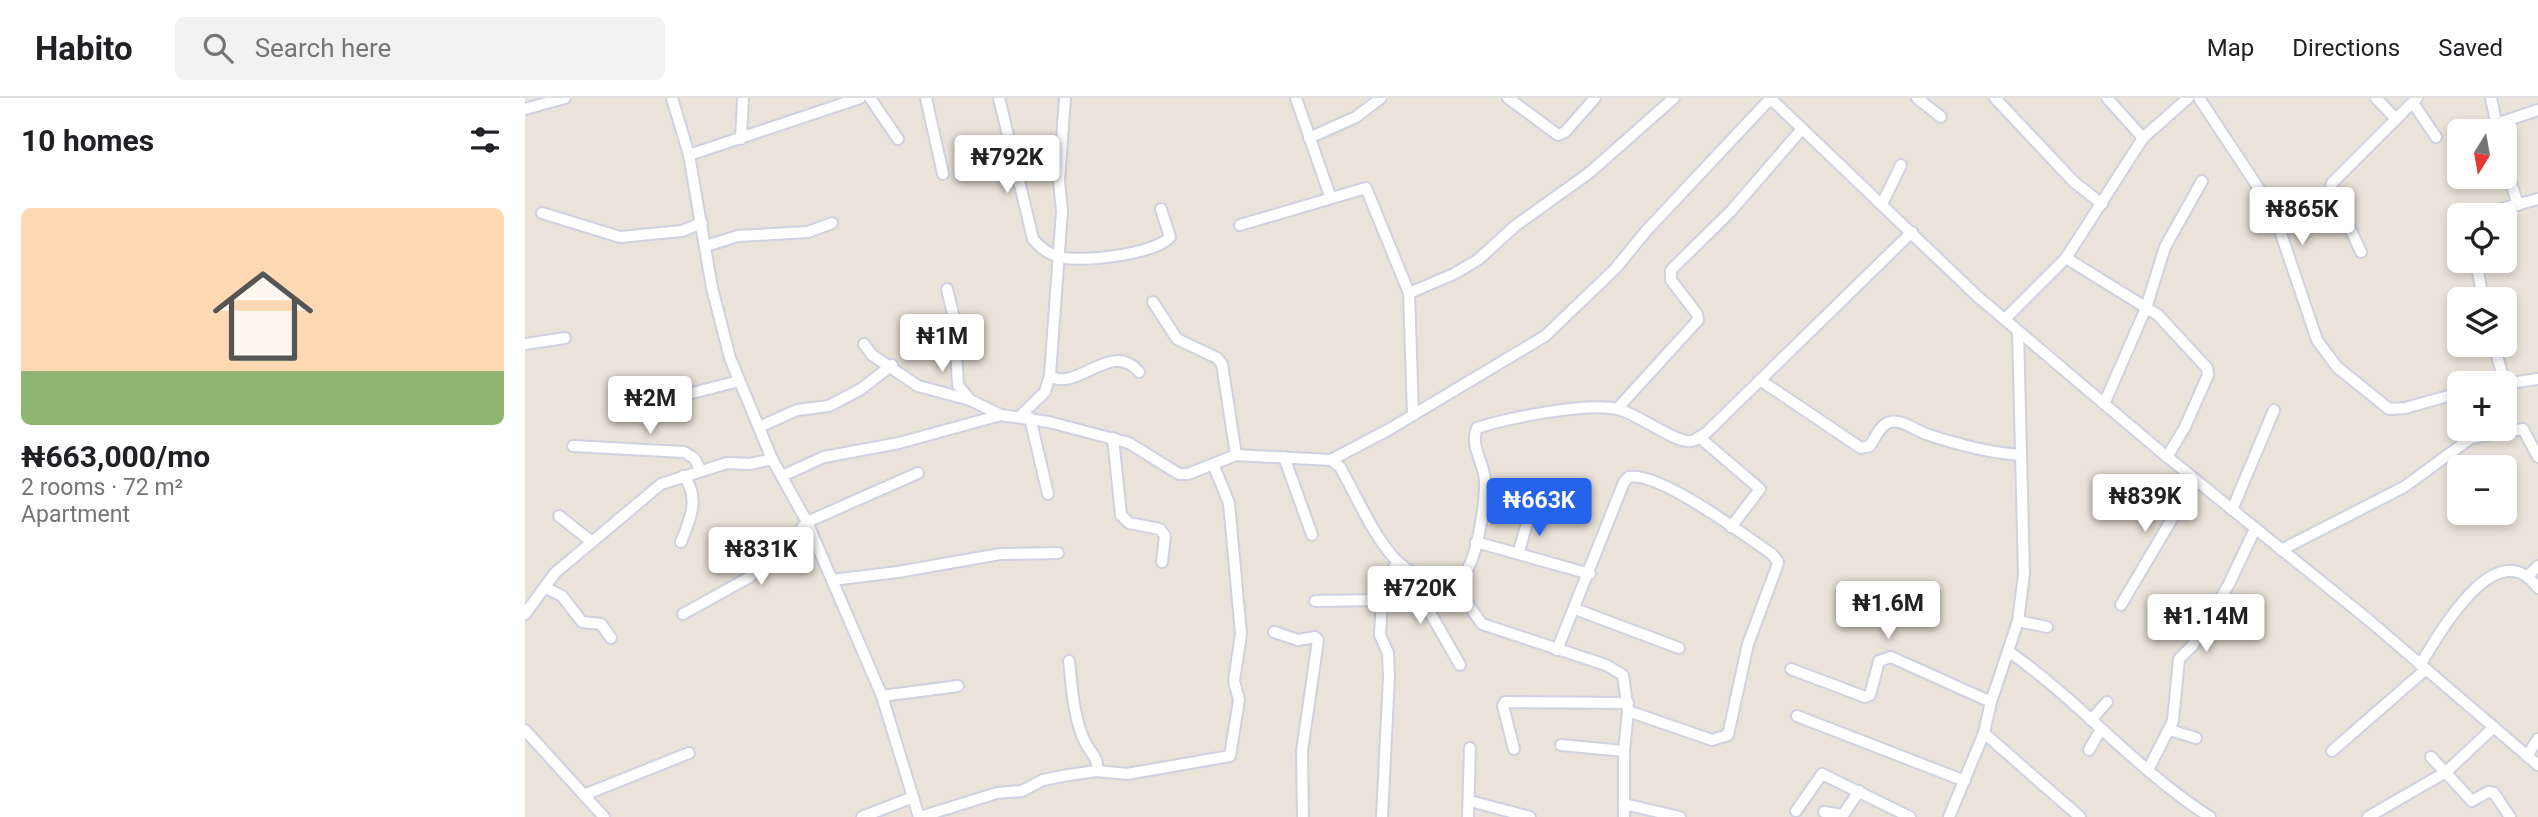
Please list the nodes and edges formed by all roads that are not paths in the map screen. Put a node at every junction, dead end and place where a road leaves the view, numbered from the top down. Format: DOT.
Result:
graph roads {
  1 [pos="565,98"];
  2 [pos="672,98"];
  3 [pos="743,98"];
  4 [pos="860,98"];
  5 [pos="870,98"];
  6 [pos="926,98"];
  7 [pos="999,98"];
  8 [pos="1065,98"];
  9 [pos="1296,98"];
  10 [pos="1381,98"];
  11 [pos="1508,98"];
  12 [pos="1595,98"];
  13 [pos="1674,98"];
  14 [pos="1771,98"];
  15 [pos="1917,98"];
  16 [pos="1995,98"];
  17 [pos="2107,98"];
  18 [pos="2199,98"];
  19 [pos="2376,98"];
  20 [pos="2491,98"];
  21 [pos="2181,100"];
  22 [pos="2415,100"];
  23 [pos="525,109"];
  24 [pos="2538,110"];
  25 [pos="1941,117"];
  26 [pos="2396,119"];
  27 [pos="2495,119"];
  28 [pos="2517,119"];
  29 [pos="1802,130"];
  30 [pos="2436,137"];
  31 [pos="1309,138"];
  32 [pos="2143,138"];
  33 [pos="741,139"];
  34 [pos="898,139"];
  35 [pos="689,155"];
  36 [pos="1901,165"];
  37 [pos="943,174"];
  38 [pos="2203,181"];
  39 [pos="2513,189"];
  40 [pos="1330,196"];
  41 [pos="2538,199"];
  42 [pos="1882,204"];
  43 [pos="2102,204"];
  44 [pos="2518,205"];
  45 [pos="1161,209"];
  46 [pos="542,213"];
  47 [pos="702,223"];
  48 [pos="832,223"];
  49 [pos="1240,225"];
  50 [pos="1912,232"];
  51 [pos="706,246"];
  52 [pos="2361,251"];
  53 [pos="1059,257"];
  54 [pos="2066,258"];
  55 [pos="947,289"];
  56 [pos="1409,293"];
  57 [pos="1153,302"];
  58 [pos="2146,308"];
  59 [pos="2005,319"];
  60 [pos="2018,331"];
  61 [pos="565,338"];
  62 [pos="525,344"];
  63 [pos="864,344"];
  64 [pos="892,365"];
  65 [pos="1139,372"];
  66 [pos="1050,375"];
  67 [pos="2538,379"];
  68 [pos="1760,380"];
  69 [pos="739,381"];
  70 [pos="2517,382"];
  71 [pos="2447,396"];
  72 [pos="970,400"];
  73 [pos="657,402"];
  74 [pos="2103,404"];
  75 [pos="1616,409"];
  76 [pos="2274,410"];
  77 [pos="1001,415"];
  78 [pos="1413,415"];
  79 [pos="1025,417"];
  80 [pos="759,427"];
  81 [pos="2517,429"];
  82 [pos="1699,437"];
  83 [pos="1113,438"];
  84 [pos="2460,441"];
  85 [pos="573,446"];
  86 [pos="1236,455"];
  87 [pos="2021,455"];
  88 [pos="1284,457"];
  89 [pos="2167,457"];
  90 [pos="2538,457"];
  91 [pos="772,459"];
  92 [pos="1331,460"];
  93 [pos="1213,464"];
  94 [pos="700,469"];
  95 [pos="918,473"];
  96 [pos="683,476"];
  97 [pos="782,476"];
  98 [pos="2195,480"];
  99 [pos="1048,494"];
  100 [pos="2232,510"];
  101 [pos="559,516"];
  102 [pos="1529,516"];
  103 [pos="807,522"];
  104 [pos="1731,527"];
  105 [pos="2255,529"];
  106 [pos="1312,535"];
  107 [pos="592,542"];
  108 [pos="681,542"];
  109 [pos="1476,542"];
  110 [pos="2281,550"];
  111 [pos="1519,551"];
  112 [pos="1058,553"];
  113 [pos="1162,562"];
  114 [pos="1398,562"];
  115 [pos="2538,566"];
  116 [pos="1413,574"];
  117 [pos="1590,574"];
  118 [pos="2528,576"];
  119 [pos="832,580"];
  120 [pos="1452,581"];
  121 [pos="546,588"];
  122 [pos="2538,588"];
  123 [pos="1382,600"];
  124 [pos="1315,601"];
  125 [pos="2121,605"];
  126 [pos="1575,609"];
  127 [pos="525,614"];
  128 [pos="684,614"];
  129 [pos="2018,621"];
  130 [pos="2047,628"];
  131 [pos="1273,632"];
  132 [pos="611,638"];
  133 [pos="1679,648"];
  134 [pos="1557,650"];
  135 [pos="2008,651"];
  136 [pos="1069,660"];
  137 [pos="1460,665"];
  138 [pos="2423,667"];
  139 [pos="1791,669"];
  140 [pos="958,685"];
  141 [pos="881,696"];
  142 [pos="1990,702"];
  143 [pos="2107,702"];
  144 [pos="1628,707"];
  145 [pos="1797,716"];
  146 [pos="2091,720"];
  147 [pos="2494,727"];
  148 [pos="2101,729"];
  149 [pos="525,730"];
  150 [pos="2170,730"];
  151 [pos="1984,733"];
  152 [pos="2196,738"];
  153 [pos="2538,739"];
  154 [pos="1561,744"];
  155 [pos="1470,748"];
  156 [pos="1514,749"];
  157 [pos="2089,750"];
  158 [pos="1624,751"];
  159 [pos="2332,751"];
  160 [pos="689,753"];
  161 [pos="2527,756"];
  162 [pos="2431,757"];
  163 [pos="2538,765"];
  164 [pos="2148,769"];
  165 [pos="1097,771"];
  166 [pos="2446,772"];
  167 [pos="1965,781"];
  168 [pos="1859,791"];
  169 [pos="584,795"];
  170 [pos="913,797"];
  171 [pos="1470,801"];
  172 [pos="1624,804"];
  173 [pos="1796,811"];
  174 [pos="1824,811"];
  175 [pos="1954,815"];
  176 [pos="604,817"];
  177 [pos="862,817"];
  178 [pos="920,817"];
  179 [pos="1303,817"];
  180 [pos="1381,817"];
  181 [pos="1468,817"];
  182 [pos="1530,817"];
  183 [pos="1624,817"];
  184 [pos="1680,817"];
  185 [pos="1910,817"];
  186 [pos="2080,817"];
  187 [pos="2210,817"];
  188 [pos="2368,817"];
  189 [pos="2510,817"];
  1 -- 23 [label="street"];
  2 -- 35 [label="street"];
  3 -- 33 [label="street"];
  4 -- 33 [label="street"];
  5 -- 34 [label="street"];
  6 -- 37 [label="street"];
  7 -- 53 [label="street"];
  8 -- 53 [label="street"];
  9 -- 31 [label="street"];
  10 -- 31 [label="street"];
  11 -- 12 [label="street"];
  13 -- 56 [label="street"];
  14 -- 29 [label="street"];
  14 -- 78 [label="street"];
  15 -- 25 [label="street"];
  16 -- 43 [label="street"];
  17 -- 32 [label="street"];
  18 -- 71 [label="street"];
  19 -- 26 [label="street"];
  20 -- 27 [label="street"];
  21 -- 32 [label="street"];
  22 -- 26 [label="street"];
  22 -- 30 [label="street"];
  24 -- 28 [label="street"];
  26 -- 52 [label="street"];
  29 -- 42 [label="street"];
  29 -- 75 [label="street"];
  31 -- 40 [label="street"];
  32 -- 43 [label="street"];
  33 -- 35 [label="street"];
  35 -- 47 [label="street"];
  36 -- 42 [label="street"];
  38 -- 58 [label="street"];
  39 -- 44 [label="street"];
  40 -- 49 [label="street"];
  40 -- 56 [label="street"];
  41 -- 44 [label="street"];
  42 -- 50 [label="street"];
  43 -- 54 [label="street"];
  45 -- 53 [label="street"];
  46 -- 47 [label="street"];
  47 -- 51 [label="street"];
  48 -- 51 [label="street"];
  50 -- 59 [label="street"];
  50 -- 68 [label="street"];
  51 -- 69 [label="street"];
  53 -- 66 [label="street"];
  54 -- 58 [label="street"];
  54 -- 59 [label="street"];
  55 -- 72 [label="street"];
  56 -- 78 [label="street"];
  57 -- 86 [label="street"];
  58 -- 74 [label="street"];
  58 -- 89 [label="street"];
  59 -- 60 [label="street"];
  60 -- 74 [label="street"];
  60 -- 87 [label="street"];
  61 -- 62 [label="street"];
  63 -- 64 [label="street"];
  64 -- 72 [label="street"];
  64 -- 80 [label="street"];
  65 -- 66 [label="street"];
  66 -- 79 [label="street"];
  67 -- 70 [label="street"];
  68 -- 82 [label="street"];
  68 -- 87 [label="street"];
  69 -- 73 [label="street"];
  69 -- 80 [label="street"];
  72 -- 77 [label="street"];
  74 -- 89 [label="street"];
  75 -- 82 [label="street"];
  75 -- 109 [label="street"];
  76 -- 100 [label="street"];
  77 -- 79 [label="street"];
  77 -- 97 [label="street"];
  78 -- 92 [label="street"];
  79 -- 83 [label="street"];
  79 -- 99 [label="street"];
  80 -- 91 [label="street"];
  81 -- 90 [label="street"];
  82 -- 104 [label="street"];
  83 -- 93 [label="street"];
  83 -- 113 [label="street"];
  84 -- 110 [label="street"];
  85 -- 94 [label="street"];
  86 -- 88 [label="street"];
  86 -- 93 [label="street"];
  87 -- 129 [label="street"];
  88 -- 92 [label="street"];
  88 -- 106 [label="street"];
  89 -- 98 [label="street"];
  91 -- 94 [label="street"];
  91 -- 97 [label="street"];
  92 -- 114 [label="street"];
  93 -- 165 [label="street"];
  94 -- 96 [label="street"];
  95 -- 103 [label="street"];
  96 -- 107 [label="street"];
  96 -- 108 [label="street"];
  97 -- 103 [label="street"];
  98 -- 100 [label="street"];
  98 -- 125 [label="street"];
  100 -- 105 [label="street"];
  101 -- 107 [label="street"];
  102 -- 111 [label="street"];
  103 -- 119 [label="street"];
  103 -- 128 [label="street"];
  104 -- 117 [label="street"];
  104 -- 144 [label="street"];
  105 -- 110 [label="street"];
  105 -- 150 [label="street"];
  107 -- 121 [label="street"];
  109 -- 111 [label="street"];
  109 -- 120 [label="street"];
  110 -- 138 [label="street"];
  111 -- 117 [label="street"];
  112 -- 119 [label="street"];
  114 -- 116 [label="street"];
  114 -- 123 [label="street"];
  115 -- 118 [label="street"];
  116 -- 120 [label="street"];
  116 -- 137 [label="street"];
  117 -- 126 [label="street"];
  118 -- 122 [label="street"];
  118 -- 138 [label="street"];
  119 -- 141 [label="street"];
  120 -- 134 [label="street"];
  121 -- 127 [label="street"];
  121 -- 132 [label="street"];
  123 -- 124 [label="street"];
  123 -- 180 [label="street"];
  126 -- 133 [label="street"];
  126 -- 134 [label="street"];
  129 -- 130 [label="street"];
  129 -- 135 [label="street"];
  131 -- 179 [label="street"];
  134 -- 144 [label="street"];
  135 -- 142 [label="street"];
  135 -- 146 [label="street"];
  136 -- 165 [label="street"];
  138 -- 147 [label="street"];
  138 -- 159 [label="street"];
  139 -- 142 [label="street"];
  140 -- 141 [label="street"];
  141 -- 170 [label="street"];
  142 -- 151 [label="street"];
  143 -- 146 [label="street"];
  144 -- 156 [label="street"];
  144 -- 158 [label="street"];
  145 -- 167 [label="street"];
  146 -- 148 [label="street"];
  147 -- 161 [label="street"];
  147 -- 166 [label="street"];
  148 -- 157 [label="street"];
  148 -- 164 [label="street"];
  149 -- 169 [label="street"];
  150 -- 152 [label="street"];
  150 -- 164 [label="street"];
  151 -- 167 [label="street"];
  151 -- 186 [label="street"];
  153 -- 161 [label="street"];
  154 -- 158 [label="street"];
  155 -- 171 [label="street"];
  158 -- 172 [label="street"];
  160 -- 169 [label="street"];
  161 -- 163 [label="street"];
  162 -- 166 [label="street"];
  164 -- 187 [label="street"];
  165 -- 178 [label="street"];
  166 -- 188 [label="street"];
  166 -- 189 [label="street"];
  167 -- 175 [label="street"];
  168 -- 173 [label="street"];
  168 -- 174 [label="street"];
  168 -- 185 [label="street"];
  169 -- 176 [label="street"];
  170 -- 177 [label="street"];
  170 -- 178 [label="street"];
  171 -- 181 [label="street"];
  171 -- 182 [label="street"];
  172 -- 183 [label="street"];
  172 -- 184 [label="street"];
}
